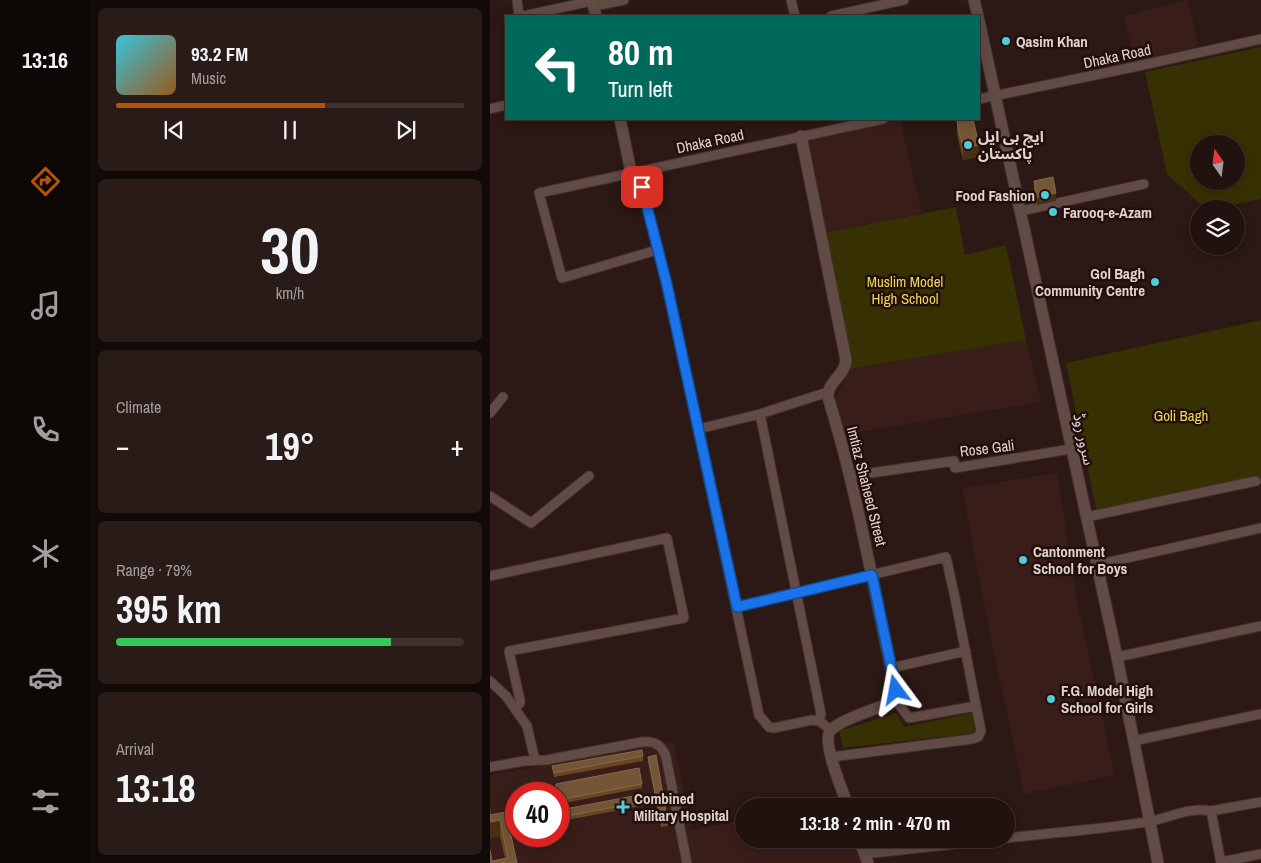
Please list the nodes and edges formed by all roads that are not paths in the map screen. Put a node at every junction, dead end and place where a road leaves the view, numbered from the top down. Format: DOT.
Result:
graph roads {
  1 [pos="517,0"];
  2 [pos="624,0"];
  3 [pos="791,0"];
  4 [pos="904,0"];
  5 [pos="974,0"];
  6 [pos="593,6"];
  7 [pos="519,15"];
  8 [pos="530,15"];
  9 [pos="795,15"];
  10 [pos="836,15"];
  11 [pos="978,15"];
  12 [pos="980,25"];
  13 [pos="1261,40"];
  14 [pos="996,95"];
  15 [pos="980,98"];
  16 [pos="505,105"];
  17 [pos="490,108"];
  18 [pos="620,120"];
  19 [pos="878,120"];
  20 [pos="800,136"];
  21 [pos="635,171"];
  22 [pos="1144,184"];
  23 [pos="1021,210"];
  24 [pos="657,250"];
  25 [pos="828,392"];
  26 [pos="503,397"];
  27 [pos="490,413"];
  28 [pos="760,414"];
  29 [pos="698,429"];
  30 [pos="1071,449"];
  31 [pos="589,476"];
  32 [pos="850,476"];
  33 [pos="1256,481"];
  34 [pos="490,496"];
  35 [pos="1086,517"];
  36 [pos="1261,528"];
  37 [pos="1096,565"];
  38 [pos="872,575"];
  39 [pos="490,576"];
  40 [pos="797,592"];
  41 [pos="737,607"];
  42 [pos="1261,626"];
  43 [pos="966,651"];
  44 [pos="1116,657"];
  45 [pos="891,668"];
  46 [pos="490,681"];
  47 [pos="895,699"];
  48 [pos="976,706"];
  49 [pos="514,708"];
  50 [pos="1261,714"];
  51 [pos="819,721"];
  52 [pos="831,730"];
  53 [pos="1133,741"];
  54 [pos="832,756"];
  55 [pos="535,760"];
  56 [pos="490,767"];
  57 [pos="845,798"];
  58 [pos="1261,802"];
  59 [pos="1211,812"];
  60 [pos="1149,822"];
  61 [pos="1015,837"];
  62 [pos="940,848"];
  63 [pos="1261,854"];
  64 [pos="866,859"];
  65 [pos="1221,862"];
  66 [pos="687,863"];
  67 [pos="1158,863"];
  1 -- 7 [label="street"];
  2 -- 6 [label="street"];
  3 -- 9 [label="street"];
  4 -- 10 [label="street"];
  5 -- 11 [label="street"];
  6 -- 8 [label="street"];
  12 -- 14 [label="street, سرور روڈ"];
  13 -- 14 [label="street, Dhaka Road"];
  14 -- 15 [label="street, Dhaka Road"];
  14 -- 23 [label="street, سرور روڈ"];
  16 -- 17 [label="street"];
  18 -- 21 [label="street"];
  19 -- 20 [label="street, Dhaka Road"];
  20 -- 21 [label="street, Dhaka Road"];
  20 -- 25 [label="street"];
  21 -- 24 [label="street"];
  21 -- 24 [label="street, Dhaka Road"];
  22 -- 23 [label="street"];
  23 -- 30 [label="street, سرور روڈ"];
  24 -- 29 [label="street"];
  25 -- 28 [label="street"];
  25 -- 32 [label="street, Imtiaz Shaheed Street"];
  26 -- 27 [label="street"];
  28 -- 29 [label="street"];
  28 -- 40 [label="street"];
  29 -- 41 [label="street"];
  30 -- 32 [label="street, Rose Gali"];
  30 -- 35 [label="street, سرور روڈ"];
  31 -- 34 [label="street"];
  32 -- 38 [label="street, Imtiaz Shaheed Street"];
  33 -- 35 [label="street"];
  35 -- 37 [label="street, سرور روڈ"];
  36 -- 37 [label="street"];
  37 -- 44 [label="street, سرور روڈ"];
  38 -- 40 [label="street"];
  38 -- 43 [label="street"];
  38 -- 45 [label="street, Imtiaz Shaheed Street"];
  39 -- 49 [label="street"];
  40 -- 41 [label="street"];
  40 -- 51 [label="street"];
  41 -- 51 [label="street"];
  42 -- 44 [label="street"];
  43 -- 45 [label="street"];
  43 -- 48 [label="street"];
  44 -- 53 [label="street, سرور روڈ"];
  45 -- 47 [label="street, Imtiaz Shaheed Street"];
  46 -- 49 [label="street"];
  47 -- 48 [label="street"];
  47 -- 52 [label="street"];
  48 -- 54 [label="street"];
  49 -- 55 [label="street"];
  50 -- 53 [label="street"];
  51 -- 52 [label="street"];
  52 -- 54 [label="street"];
  53 -- 60 [label="street, سرور روڈ"];
  54 -- 57 [label="street"];
  55 -- 56 [label="street"];
  55 -- 66 [label="street"];
  58 -- 59 [label="street"];
  59 -- 60 [label="street"];
  59 -- 65 [label="street"];
  60 -- 61 [label="street"];
  60 -- 67 [label="street, سرور روڈ"];
  62 -- 64 [label="street"];
  63 -- 65 [label="street"];
}
